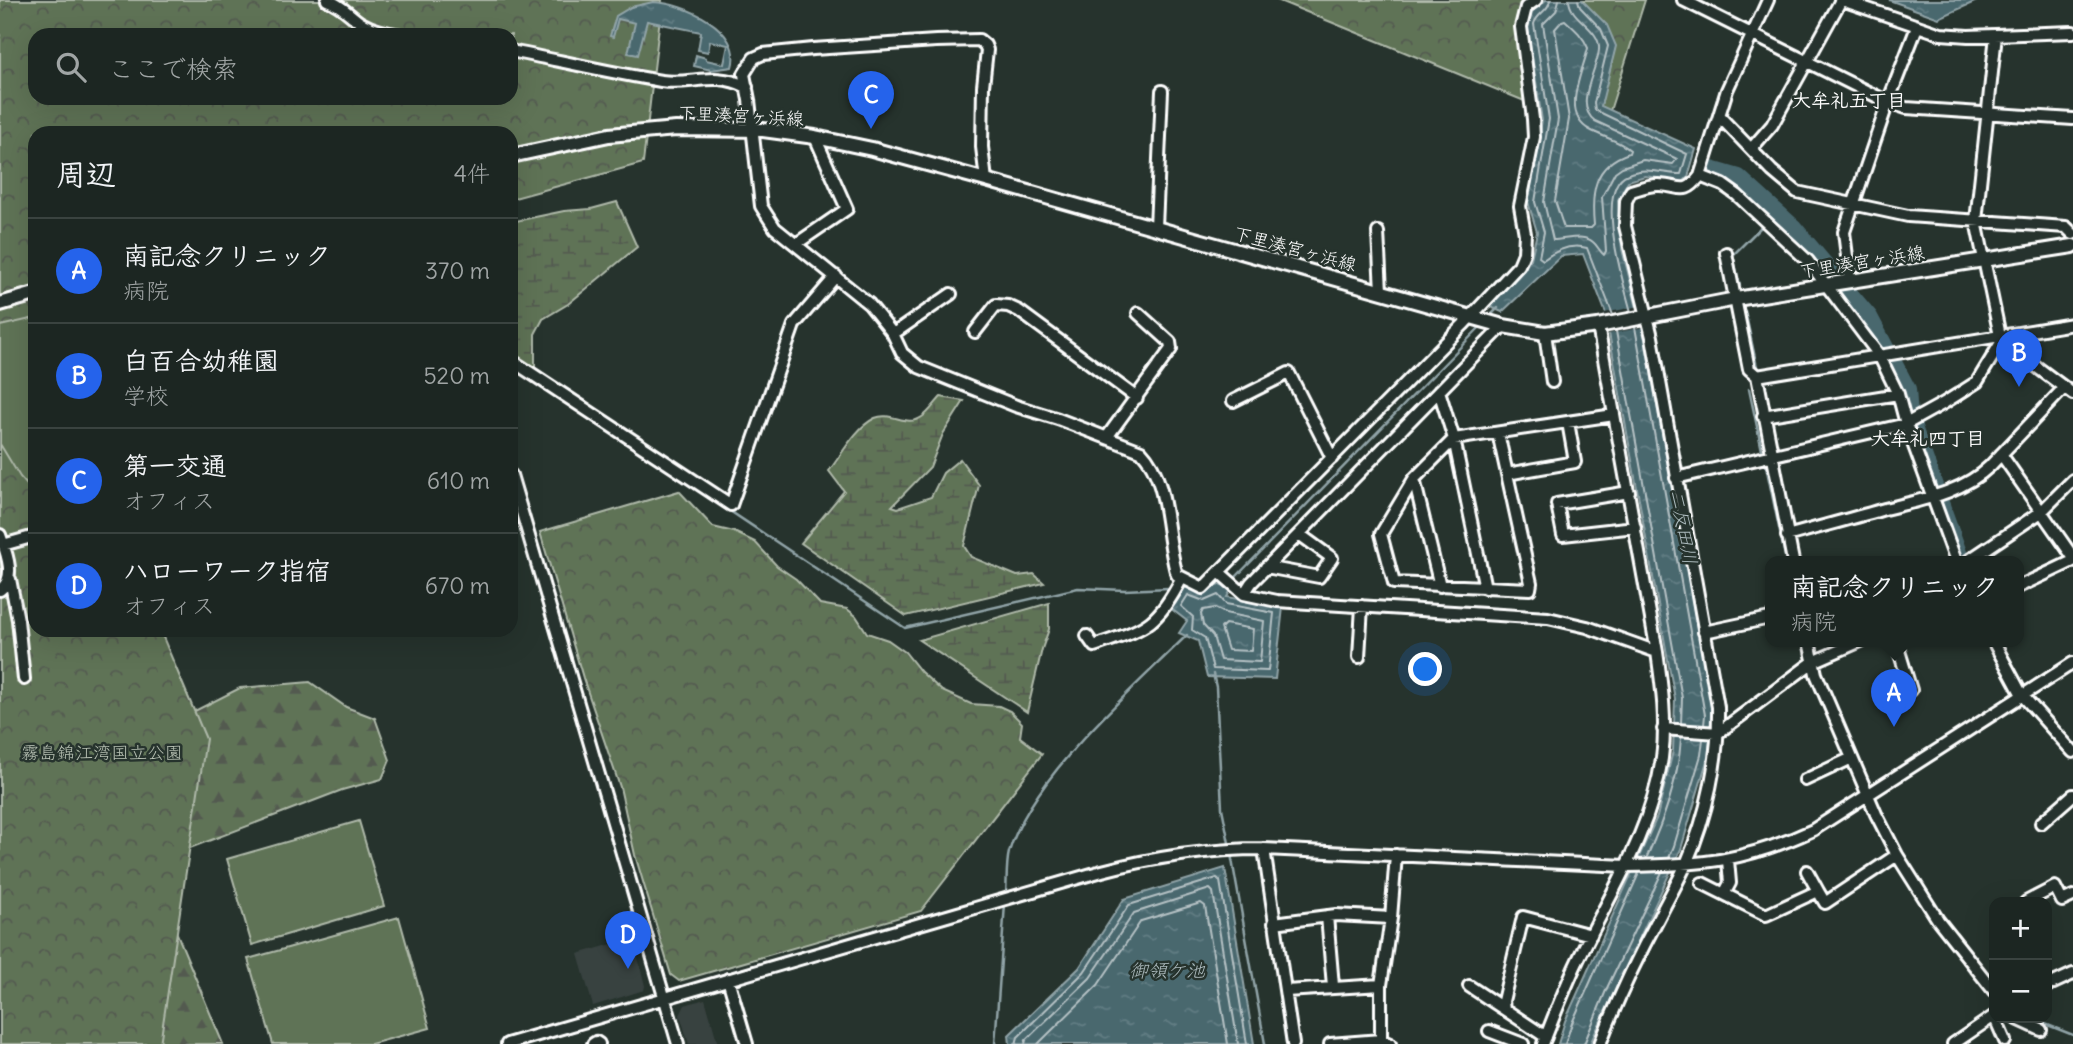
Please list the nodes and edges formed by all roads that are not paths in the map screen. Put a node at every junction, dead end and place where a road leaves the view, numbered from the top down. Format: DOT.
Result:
graph roads {
  1 [pos="327,0"];
  2 [pos="1536,0"];
  3 [pos="1683,0"];
  4 [pos="1768,0"];
  5 [pos="1841,0"];
  6 [pos="1917,27"];
  7 [pos="373,28"];
  8 [pos="2073,32"];
  9 [pos="1751,35"];
  10 [pos="1996,35"];
  11 [pos="518,52"];
  12 [pos="1809,61"];
  13 [pos="747,87"];
  14 [pos="1161,91"];
  15 [pos="1888,102"];
  16 [pos="1988,115"];
  17 [pos="1719,116"];
  18 [pos="2073,119"];
  19 [pos="751,130"];
  20 [pos="816,137"];
  21 [pos="1751,149"];
  22 [pos="518,154"];
  23 [pos="1700,176"];
  24 [pos="986,180"];
  25 [pos="1853,203"];
  26 [pos="1976,221"];
  27 [pos="1156,228"];
  28 [pos="1378,232"];
  29 [pos="2073,234"];
  30 [pos="796,244"];
  31 [pos="2073,246"];
  32 [pos="1726,253"];
  33 [pos="1986,260"];
  34 [pos="836,276"];
  35 [pos="1848,282"];
  36 [pos="1827,285"];
  37 [pos="1381,291"];
  38 [pos="951,295"];
  39 [pos="28,296"];
  40 [pos="1736,299"];
  41 [pos="0,304"];
  42 [pos="1138,313"];
  43 [pos="1472,316"];
  44 [pos="1644,317"];
  45 [pos="2073,324"];
  46 [pos="1503,326"];
  47 [pos="1598,326"];
  48 [pos="975,332"];
  49 [pos="1545,333"];
  50 [pos="893,334"];
  51 [pos="2001,339"];
  52 [pos="1879,355"];
  53 [pos="518,365"];
  54 [pos="1757,376"];
  55 [pos="1552,382"];
  56 [pos="1440,390"];
  57 [pos="2068,391"];
  58 [pos="1898,394"];
  59 [pos="1137,398"];
  60 [pos="1233,401"];
  61 [pos="1614,415"];
  62 [pos="1763,416"];
  63 [pos="1568,422"];
  64 [pos="1910,422"];
  65 [pos="1498,433"];
  66 [pos="1107,437"];
  67 [pos="1454,439"];
  68 [pos="2001,454"];
  69 [pos="1767,457"];
  70 [pos="1332,458"];
  71 [pos="1507,474"];
  72 [pos="1676,478"];
  73 [pos="1414,480"];
  74 [pos="2073,480"];
  75 [pos="1629,492"];
  76 [pos="1936,495"];
  77 [pos="518,499"];
  78 [pos="2042,512"];
  79 [pos="1635,527"];
  80 [pos="1299,534"];
  81 [pos="1787,536"];
  82 [pos="28,537"];
  83 [pos="2,540"];
  84 [pos="1792,556"];
  85 [pos="1954,556"];
  86 [pos="1976,556"];
  87 [pos="2073,559"];
  88 [pos="1266,567"];
  89 [pos="1220,574"];
  90 [pos="1182,578"];
  91 [pos="10,579"];
  92 [pos="2024,584"];
  93 [pos="1440,586"];
  94 [pos="1485,588"];
  95 [pos="0,590"];
  96 [pos="1241,592"];
  97 [pos="1362,606"];
  98 [pos="1765,619"];
  99 [pos="1704,632"];
  100 [pos="1087,636"];
  101 [pos="1809,647"];
  102 [pos="1848,647"];
  103 [pos="1898,647"];
  104 [pos="1996,647"];
  105 [pos="1657,652"];
  106 [pos="1359,657"];
  107 [pos="2073,663"];
  108 [pos="1809,665"];
  109 [pos="24,679"];
  110 [pos="1911,690"];
  111 [pos="2022,695"];
  112 [pos="1663,729"];
  113 [pos="1718,733"];
  114 [pos="2072,748"];
  115 [pos="1852,758"];
  116 [pos="1805,780"];
  117 [pos="1868,795"];
  118 [pos="2073,795"];
  119 [pos="2040,823"];
  120 [pos="1264,849"];
  121 [pos="1396,855"];
  122 [pos="1897,855"];
  123 [pos="1728,860"];
  124 [pos="1685,865"];
  125 [pos="1626,866"];
  126 [pos="1807,871"];
  127 [pos="1702,883"];
  128 [pos="1818,891"];
  129 [pos="1724,894"];
  130 [pos="2036,897"];
  131 [pos="2073,897"];
  132 [pos="1327,916"];
  133 [pos="1391,918"];
  134 [pos="1274,923"];
  135 [pos="1591,935"];
  136 [pos="2073,974"];
  137 [pos="728,979"];
  138 [pos="2052,984"];
  139 [pos="1381,985"];
  140 [pos="1989,985"];
  141 [pos="1333,986"];
  142 [pos="1469,986"];
  143 [pos="1286,991"];
  144 [pos="664,998"];
  145 [pos="1504,1009"];
  146 [pos="1989,1021"];
  147 [pos="1998,1023"];
  148 [pos="2026,1023"];
  149 [pos="2041,1030"];
  150 [pos="1492,1036"];
  151 [pos="547,1038"];
  152 [pos="1544,1040"];
  153 [pos="2005,1041"];
  154 [pos="1386,1042"];
  155 [pos="507,1044"];
  156 [pos="593,1044"];
  157 [pos="599,1044"];
  158 [pos="678,1044"];
  159 [pos="747,1044"];
  160 [pos="1293,1044"];
  161 [pos="1330,1044"];
  162 [pos="1523,1044"];
  163 [pos="1600,1044"];
  164 [pos="1954,1044"];
  1 -- 7 [label="street"];
  2 -- 43 [label="street"];
  3 -- 9 [label="street"];
  4 -- 9 [label="street"];
  5 -- 6 [label="street"];
  5 -- 12 [label="street"];
  6 -- 10 [label="street"];
  6 -- 15 [label="street"];
  8 -- 10 [label="street"];
  9 -- 12 [label="street"];
  9 -- 17 [label="street"];
  10 -- 16 [label="street"];
  11 -- 13 [label="street"];
  12 -- 15 [label="street"];
  12 -- 21 [label="street"];
  13 -- 19 [label="street"];
  13 -- 24 [label="street"];
  14 -- 27 [label="street"];
  15 -- 16 [label="street"];
  15 -- 25 [label="street"];
  16 -- 18 [label="street"];
  16 -- 26 [label="street"];
  17 -- 21 [label="street"];
  17 -- 23 [label="street"];
  19 -- 20 [label="main road, 下里湊宮ヶ浜線"];
  19 -- 22 [label="main road, 下里湊宮ヶ浜線"];
  19 -- 30 [label="street"];
  20 -- 24 [label="main road, 下里湊宮ヶ浜線"];
  20 -- 30 [label="street"];
  21 -- 25 [label="street"];
  23 -- 36 [label="street"];
  23 -- 44 [label="street"];
  24 -- 27 [label="main road, 下里湊宮ヶ浜線"];
  25 -- 26 [label="street"];
  25 -- 35 [label="street"];
  26 -- 29 [label="street"];
  26 -- 33 [label="street"];
  27 -- 37 [label="main road, 下里湊宮ヶ浜線"];
  28 -- 37 [label="street"];
  30 -- 34 [label="street"];
  31 -- 33 [label="main road, 下里湊宮ヶ浜線"];
  32 -- 40 [label="street"];
  33 -- 35 [label="main road, 下里湊宮ヶ浜線"];
  33 -- 51 [label="street"];
  34 -- 50 [label="street"];
  34 -- 53 [label="street"];
  35 -- 36 [label="main road, 下里湊宮ヶ浜線"];
  36 -- 40 [label="main road, 下里湊宮ヶ浜線"];
  36 -- 52 [label="street"];
  37 -- 43 [label="main road, 下里湊宮ヶ浜線"];
  38 -- 50 [label="street"];
  39 -- 41 [label="main road"];
  40 -- 44 [label="main road, 下里湊宮ヶ浜線"];
  40 -- 54 [label="street"];
  42 -- 59 [label="street"];
  43 -- 46 [label="main road, 下里湊宮ヶ浜線"];
  43 -- 70 [label="street"];
  44 -- 47 [label="main road, 下里湊宮ヶ浜線"];
  44 -- 72 [label="street"];
  45 -- 51 [label="street"];
  46 -- 49 [label="main road, 下里湊宮ヶ浜線"];
  46 -- 56 [label="street"];
  47 -- 49 [label="main road, 下里湊宮ヶ浜線"];
  47 -- 61 [label="street"];
  48 -- 59 [label="street"];
  49 -- 55 [label="street"];
  50 -- 66 [label="street"];
  51 -- 52 [label="street"];
  51 -- 57 [label="street"];
  51 -- 64 [label="street"];
  52 -- 54 [label="street"];
  52 -- 58 [label="street"];
  54 -- 62 [label="street"];
  56 -- 67 [label="street"];
  56 -- 80 [label="street"];
  57 -- 68 [label="street"];
  58 -- 62 [label="street"];
  58 -- 64 [label="street"];
  59 -- 66 [label="street"];
  60 -- 70 [label="street"];
  61 -- 63 [label="street"];
  61 -- 75 [label="street"];
  62 -- 69 [label="street"];
  63 -- 65 [label="street"];
  63 -- 71 [label="street"];
  64 -- 69 [label="street"];
  64 -- 76 [label="street"];
  65 -- 67 [label="street"];
  65 -- 71 [label="street"];
  66 -- 90 [label="street"];
  67 -- 73 [label="street"];
  67 -- 94 [label="street"];
  68 -- 76 [label="street"];
  68 -- 78 [label="street"];
  69 -- 72 [label="street"];
  69 -- 81 [label="street"];
  70 -- 89 [label="street"];
  71 -- 94 [label="street"];
  72 -- 99 [label="street"];
  73 -- 93 [label="street"];
  73 -- 93 [label="street"];
  74 -- 78 [label="street"];
  75 -- 79 [label="street"];
  75 -- 79 [label="street"];
  76 -- 81 [label="street"];
  76 -- 85 [label="street"];
  77 -- 144 [label="street"];
  78 -- 86 [label="street"];
  78 -- 87 [label="street"];
  79 -- 105 [label="street"];
  80 -- 88 [label="street"];
  80 -- 88 [label="street"];
  81 -- 84 [label="street"];
  82 -- 83 [label="street"];
  83 -- 91 [label="street"];
  87 -- 92 [label="street"];
  88 -- 96 [label="street"];
  89 -- 90 [label="street"];
  89 -- 96 [label="street"];
  90 -- 100 [label="street"];
  91 -- 95 [label="street"];
  91 -- 109 [label="street"];
  93 -- 94 [label="street"];
  96 -- 97 [label="street"];
  97 -- 105 [label="street"];
  97 -- 106 [label="street"];
  98 -- 99 [label="street"];
  99 -- 113 [label="street"];
  101 -- 108 [label="street"];
  102 -- 108 [label="street"];
  103 -- 110 [label="street"];
  104 -- 111 [label="street"];
  105 -- 112 [label="street"];
  107 -- 111 [label="street"];
  108 -- 113 [label="street"];
  108 -- 115 [label="street"];
  111 -- 114 [label="street"];
  111 -- 117 [label="street"];
  112 -- 113 [label="street"];
  112 -- 125 [label="street"];
  113 -- 124 [label="street"];
  115 -- 116 [label="street"];
  115 -- 117 [label="street"];
  117 -- 122 [label="street"];
  117 -- 123 [label="street"];
  118 -- 119 [label="street"];
  120 -- 121 [label="street"];
  120 -- 134 [label="street"];
  120 -- 137 [label="street"];
  121 -- 125 [label="street"];
  121 -- 133 [label="street"];
  122 -- 128 [label="street"];
  122 -- 140 [label="street"];
  123 -- 124 [label="street"];
  123 -- 129 [label="street"];
  124 -- 125 [label="street"];
  124 -- 163 [label="street"];
  125 -- 135 [label="street"];
  126 -- 128 [label="street"];
  127 -- 129 [label="street"];
  128 -- 129 [label="street"];
  130 -- 131 [label="street"];
  132 -- 133 [label="street"];
  132 -- 134 [label="street"];
  132 -- 141 [label="street"];
  133 -- 139 [label="street"];
  134 -- 143 [label="street"];
  135 -- 145 [label="street"];
  135 -- 152 [label="street"];
  136 -- 138 [label="street"];
  137 -- 144 [label="street"];
  137 -- 159 [label="street"];
  139 -- 141 [label="street"];
  139 -- 154 [label="street"];
  141 -- 143 [label="street"];
  142 -- 145 [label="street"];
  143 -- 160 [label="street"];
  144 -- 151 [label="street"];
  144 -- 158 [label="street"];
  145 -- 152 [label="street"];
  146 -- 164 [label="street"];
  147 -- 153 [label="street"];
  148 -- 149 [label="street"];
  150 -- 162 [label="street"];
  151 -- 155 [label="street"];
  154 -- 161 [label="street"];
  156 -- 157 [label="street"];
}
